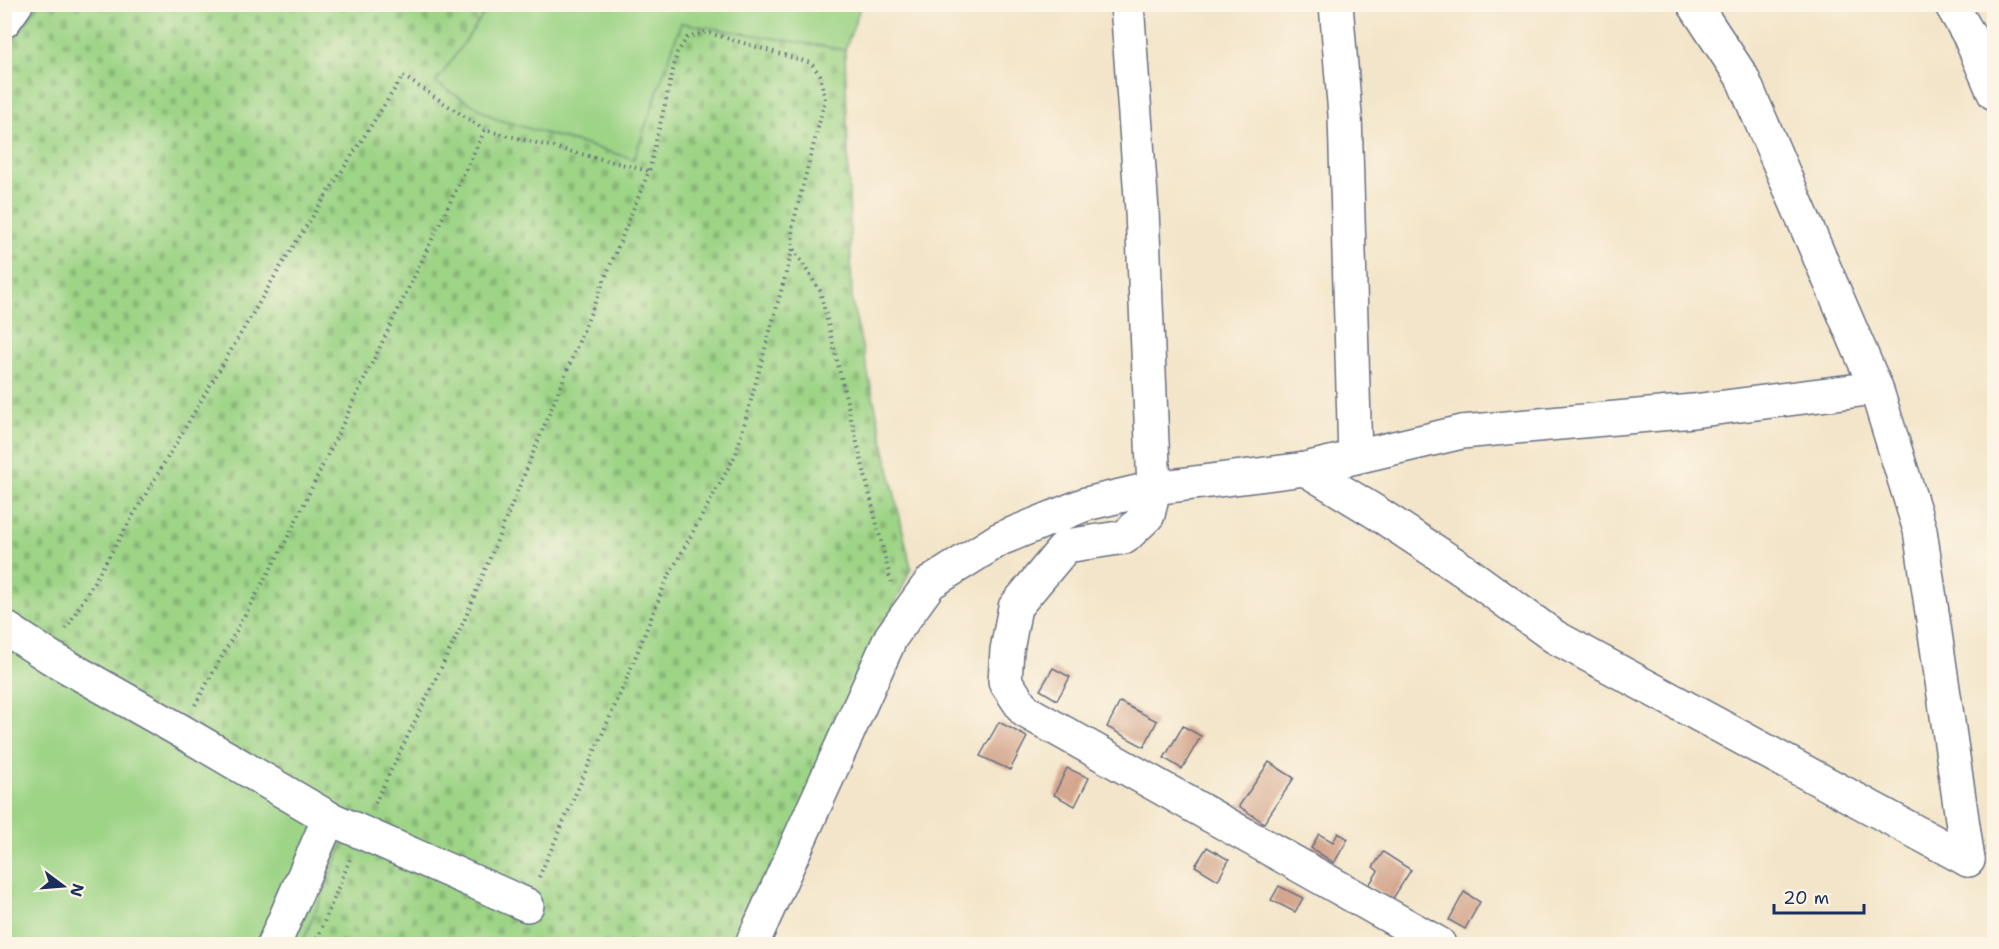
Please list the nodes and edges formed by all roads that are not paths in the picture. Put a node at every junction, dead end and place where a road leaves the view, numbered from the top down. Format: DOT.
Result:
graph roads {
  1 [pos="16,4"];
  2 [pos="1127,4"];
  3 [pos="1336,4"];
  4 [pos="1694,4"];
  5 [pos="1952,4"];
  6 [pos="4,21"];
  7 [pos="1995,93"];
  8 [pos="1876,388"];
  9 [pos="1355,457"];
  10 [pos="1305,469"];
  11 [pos="1154,488"];
  12 [pos="4,627"];
  13 [pos="329,818"];
  14 [pos="527,905"];
  15 [pos="274,945"];
  16 [pos="752,945"];
  17 [pos="1439,945"];
  1 -- 6 [label="street"];
  2 -- 11 [label="street"];
  3 -- 9 [label="street"];
  4 -- 8 [label="street"];
  5 -- 7 [label="street"];
  8 -- 9 [label="street"];
  8 -- 10 [label="street"];
  9 -- 10 [label="street"];
  10 -- 11 [label="street"];
  11 -- 16 [label="street"];
  11 -- 17 [label="street"];
  12 -- 13 [label="street"];
  13 -- 14 [label="street"];
  13 -- 15 [label="street"];
}
